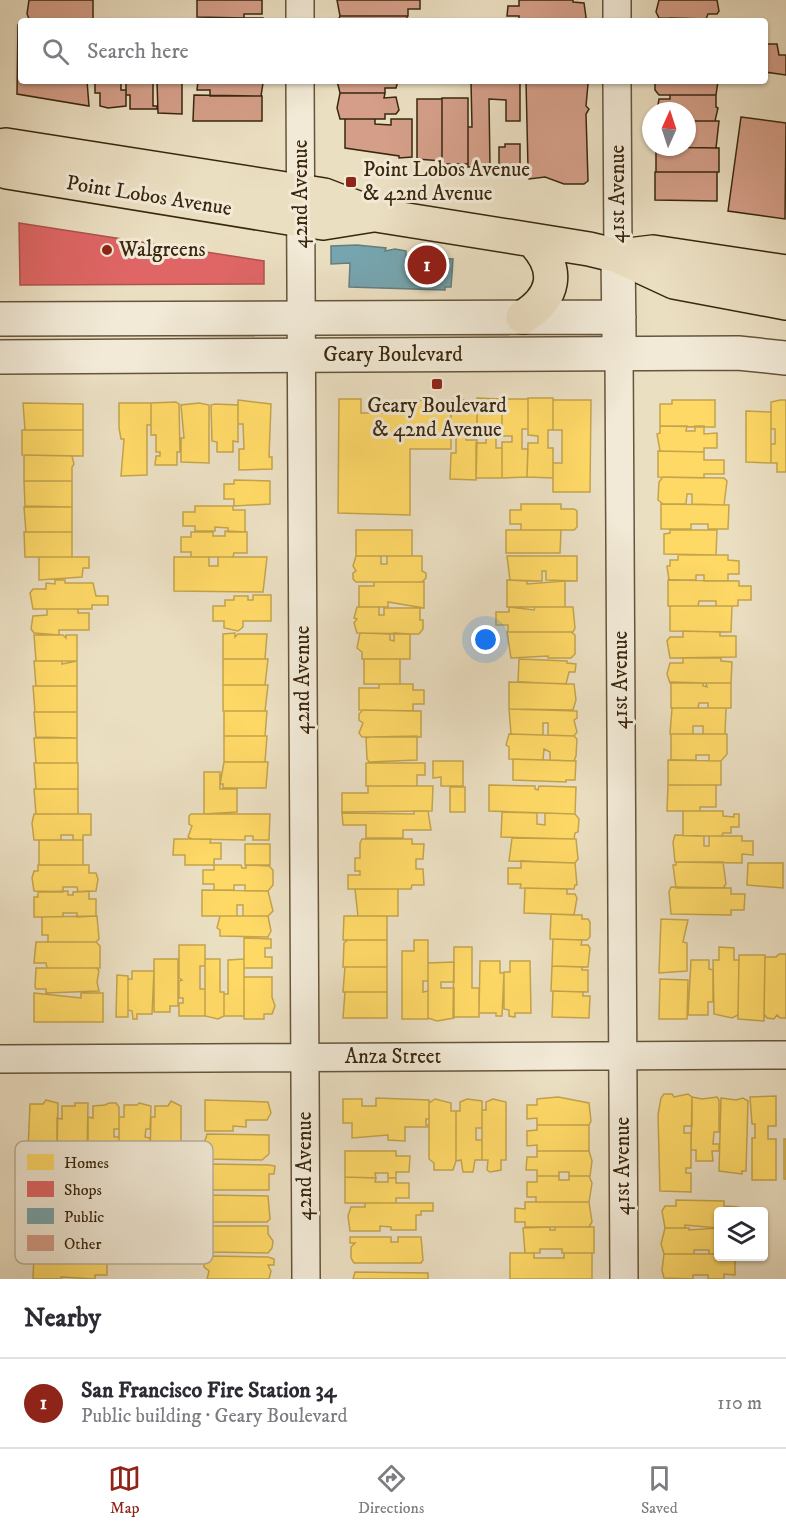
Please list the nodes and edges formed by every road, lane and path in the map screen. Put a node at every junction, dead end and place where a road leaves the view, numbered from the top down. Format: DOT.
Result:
graph roads {
  1 [pos="300,0"];
  2 [pos="617,0"];
  3 [pos="300,18"];
  4 [pos="617,18"];
  5 [pos="300,84"];
  6 [pos="617,84"];
  7 [pos="0,146"];
  8 [pos="0,167"];
  9 [pos="301,206"];
  10 [pos="534,242"];
  11 [pos="618,256"];
  12 [pos="786,272"];
  13 [pos="786,303"];
  14 [pos="523,317"];
  15 [pos="619,317"];
  16 [pos="301,318"];
  17 [pos="0,319"];
  18 [pos="619,354"];
  19 [pos="301,356"];
  20 [pos="0,357"];
  21 [pos="786,358"];
  22 [pos="786,1055"];
  23 [pos="622,1056"];
  24 [pos="305,1057"];
  25 [pos="0,1059"];
  26 [pos="306,1279"];
  27 [pos="624,1279"];
  1 -- 3 [label="street"];
  2 -- 4 [label="street"];
  5 -- 9 [label="street, 42nd Avenue"];
  6 -- 11 [label="street, 41st Avenue"];
  7 -- 9 [label="main road, Point Lobos Avenue"];
  8 -- 9 [label="main road, Point Lobos Avenue"];
  9 -- 10 [label="main road"];
  9 -- 16 [label="street, 42nd Avenue"];
  10 -- 11 [label="main road"];
  10 -- 14 [label="main road"];
  11 -- 12 [label="main road"];
  11 -- 13 [label="main road"];
  11 -- 15 [label="street, 41st Avenue"];
  14 -- 15 [label="street, Geary Boulevard"];
  14 -- 16 [label="street, Geary Boulevard"];
  15 -- 18 [label="street, 41st Avenue"];
  16 -- 17 [label="street, Geary Boulevard"];
  16 -- 19 [label="street, 42nd Avenue"];
  18 -- 19 [label="street, Geary Boulevard"];
  18 -- 21 [label="street, Geary Boulevard"];
  18 -- 23 [label="street, 41st Avenue"];
  19 -- 20 [label="street, Geary Boulevard"];
  19 -- 24 [label="street, 42nd Avenue"];
  22 -- 23 [label="street, Anza Street"];
  23 -- 24 [label="street, Anza Street"];
  23 -- 27 [label="street, 41st Avenue"];
  24 -- 25 [label="street, Anza Street"];
  24 -- 26 [label="street, 42nd Avenue"];
}
